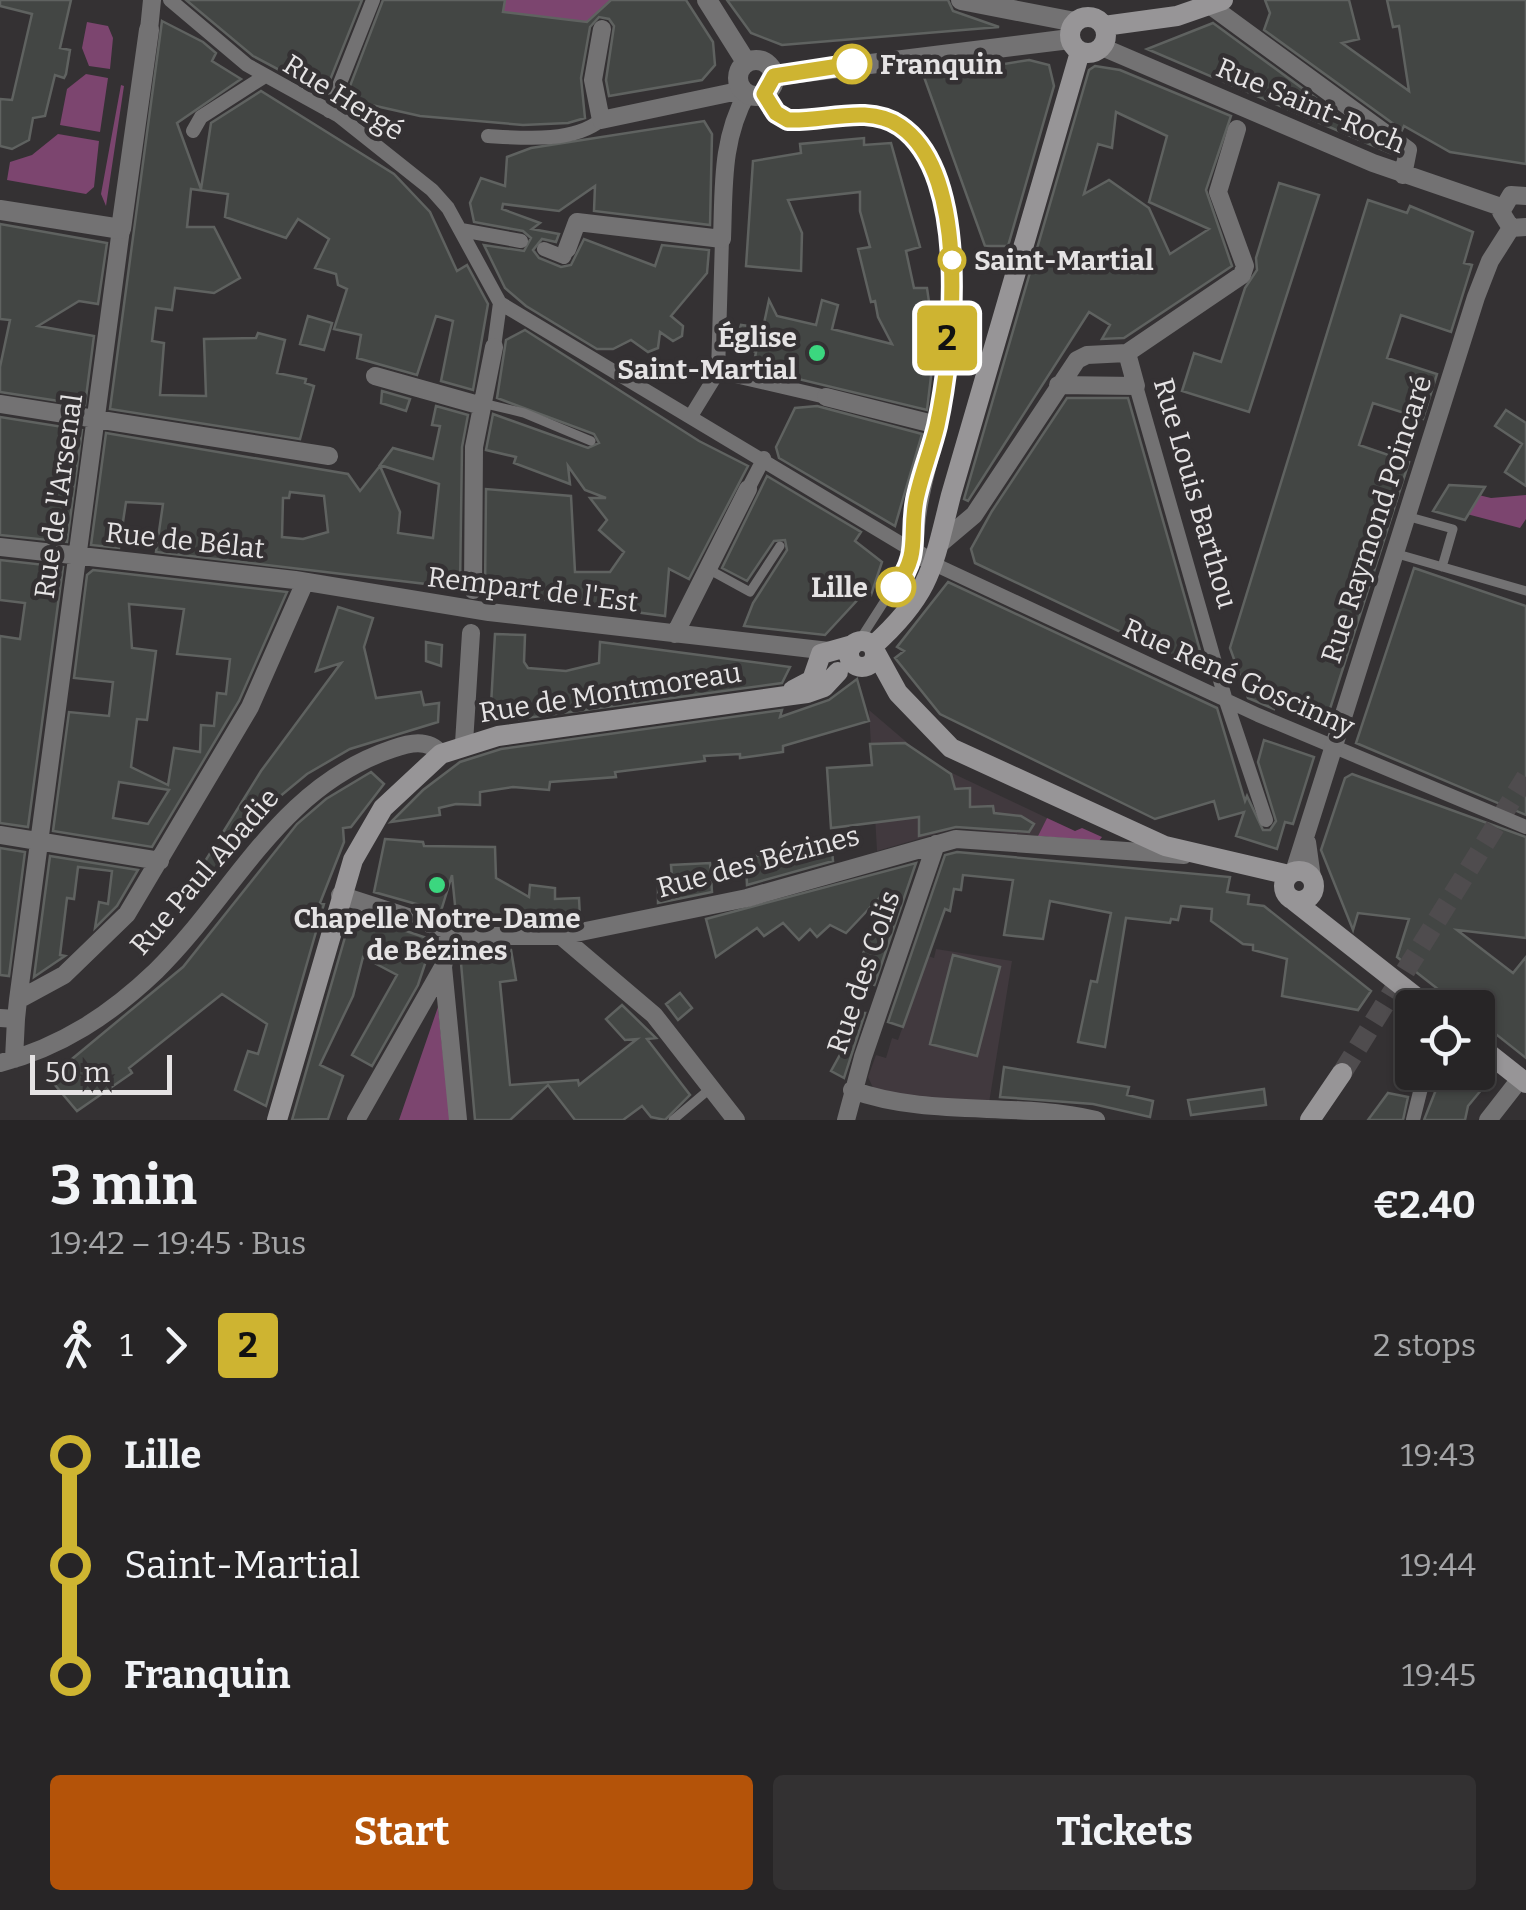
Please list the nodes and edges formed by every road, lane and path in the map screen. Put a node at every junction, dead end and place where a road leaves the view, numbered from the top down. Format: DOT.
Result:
graph roads {
  1 [pos="152,0"];
  2 [pos="170,0"];
  3 [pos="373,0"];
  4 [pos="707,0"];
  5 [pos="960,0"];
  6 [pos="1217,3"];
  7 [pos="602,29"];
  8 [pos="148,30"];
  9 [pos="1103,36"];
  10 [pos="1075,38"];
  11 [pos="746,62"];
  12 [pos="265,76"];
  13 [pos="757,88"];
  14 [pos="328,111"];
  15 [pos="601,120"];
  16 [pos="1237,129"];
  17 [pos="193,132"];
  18 [pos="488,136"];
  19 [pos="1403,174"];
  20 [pos="1526,196"];
  21 [pos="1501,207"];
  22 [pos="0,210"];
  23 [pos="1518,227"];
  24 [pos="121,229"];
  25 [pos="461,230"];
  26 [pos="722,239"];
  27 [pos="521,241"];
  28 [pos="567,248"];
  29 [pos="544,249"];
  30 [pos="500,303"];
  31 [pos="494,347"];
  32 [pos="1128,352"];
  33 [pos="718,372"];
  34 [pos="375,376"];
  35 [pos="1058,385"];
  36 [pos="1136,386"];
  37 [pos="826,397"];
  38 [pos="0,404"];
  39 [pos="482,405"];
  40 [pos="691,416"];
  41 [pos="96,420"];
  42 [pos="937,425"];
  43 [pos="591,441"];
  44 [pos="329,456"];
  45 [pos="764,458"];
  46 [pos="748,489"];
  47 [pos="1406,516"];
  48 [pos="942,542"];
  49 [pos="780,546"];
  50 [pos="0,547"];
  51 [pos="915,552"];
  52 [pos="1394,553"];
  53 [pos="77,556"];
  54 [pos="936,565"];
  55 [pos="1442,566"];
  56 [pos="708,569"];
  57 [pos="305,582"];
  58 [pos="472,590"];
  59 [pos="1526,591"];
  60 [pos="471,633"];
  61 [pos="675,634"];
  62 [pos="848,658"];
  63 [pos="1226,701"];
  64 [pos="464,743"];
  65 [pos="1331,746"];
  66 [pos="441,754"];
  67 [pos="1266,820"];
  68 [pos="1526,827"];
  69 [pos="0,835"];
  70 [pos="38,841"];
  71 [pos="936,844"];
  72 [pos="1197,855"];
  73 [pos="160,862"];
  74 [pos="1298,885"];
  75 [pos="340,895"];
  76 [pos="449,931"];
  77 [pos="561,936"];
  78 [pos="443,967"];
  79 [pos="1407,990"];
  80 [pos="12,1012"];
  81 [pos="1495,1059"];
  82 [pos="7,1061"];
  83 [pos="1342,1074"];
  84 [pos="1523,1081"];
  85 [pos="712,1088"];
  86 [pos="852,1090"];
  87 [pos="1420,1090"];
  88 [pos="277,1120"];
  89 [pos="356,1120"];
  90 [pos="458,1120"];
  91 [pos="673,1120"];
  92 [pos="736,1120"];
  93 [pos="846,1120"];
  94 [pos="1096,1120"];
  95 [pos="1310,1120"];
  96 [pos="1413,1120"];
  97 [pos="1488,1120"];
  1 -- 8 [label="street, Rue de l'Arsenal"];
  2 -- 12 [label="street, Rue Hergé"];
  3 -- 14 [label="street"];
  4 -- 11 [label="street"];
  5 -- 10 [label="street"];
  6 -- 9 [label="main road"];
  6 -- 19 [label="street"];
  7 -- 15 [label="street"];
  8 -- 24 [label="street, Rue de l'Arsenal"];
  9 -- 10 [label="main road"];
  9 -- 10 [label="main road"];
  9 -- 19 [label="street, Rue Saint-Roch"];
  10 -- 13 [label="street"];
  10 -- 48 [label="main road, Rue de Montmoreau"];
  11 -- 13 [label="street"];
  11 -- 13 [label="street"];
  12 -- 14 [label="street, Rue Hergé"];
  12 -- 17 [label="street"];
  13 -- 15 [label="street"];
  13 -- 26 [label="street"];
  13 -- 42 [label="street"];
  14 -- 25 [label="street, Rue Hergé"];
  15 -- 18 [label="street"];
  16 -- 32 [label="street, Rue Louis Barthou"];
  19 -- 21 [label="street, Rue Saint-Roch"];
  20 -- 21 [label="street"];
  21 -- 23 [label="street"];
  22 -- 24 [label="street"];
  23 -- 47 [label="street, Rue Raymond Poincaré"];
  24 -- 41 [label="street, Rue de l'Arsenal"];
  25 -- 27 [label="street"];
  25 -- 30 [label="street, Rue Hergé"];
  26 -- 28 [label="street"];
  26 -- 33 [label="street"];
  28 -- 29 [label="street"];
  30 -- 31 [label="street"];
  30 -- 40 [label="street"];
  31 -- 39 [label="street"];
  32 -- 35 [label="street"];
  32 -- 36 [label="street, Rue Louis Barthou"];
  33 -- 37 [label="street"];
  33 -- 40 [label="street"];
  34 -- 39 [label="street"];
  35 -- 36 [label="street"];
  35 -- 48 [label="street"];
  36 -- 63 [label="street, Rue Louis Barthou"];
  37 -- 42 [label="street"];
  38 -- 41 [label="street"];
  39 -- 43 [label="lane"];
  39 -- 58 [label="street"];
  40 -- 45 [label="street"];
  41 -- 44 [label="street"];
  41 -- 53 [label="street, Rue de l'Arsenal"];
  42 -- 51 [label="street"];
  45 -- 46 [label="street"];
  45 -- 51 [label="street"];
  46 -- 56 [label="street"];
  47 -- 52 [label="street, Rue Raymond Poincaré"];
  47 -- 55 [label="lane"];
  48 -- 51 [label="lane"];
  48 -- 54 [label="main road, Rue de Montmoreau"];
  49 -- 56 [label="lane"];
  50 -- 53 [label="street, Rue de Bélat"];
  51 -- 54 [label="street"];
  51 -- 62 [label="lane"];
  52 -- 55 [label="lane"];
  52 -- 65 [label="street, Rue Raymond Poincaré"];
  53 -- 57 [label="street, Rue de Bélat"];
  53 -- 70 [label="street, Rue de l'Arsenal"];
  54 -- 62 [label="main road, Rue de Montmoreau"];
  54 -- 63 [label="street, Rue René Goscinny"];
  55 -- 59 [label="lane"];
  56 -- 61 [label="street"];
  57 -- 61 [label="street, Rempart de l'Est"];
  57 -- 73 [label="street"];
  60 -- 64 [label="street"];
  61 -- 62 [label="street, Rempart de l'Est"];
  62 -- 64 [label="main road, Rue de Montmoreau"];
  62 -- 72 [label="main road"];
  63 -- 65 [label="street, Rue René Goscinny"];
  63 -- 67 [label="street, Rue Louis Barthou"];
  64 -- 66 [label="main road, Rue de Montmoreau"];
  65 -- 68 [label="street, Rue René Goscinny"];
  65 -- 74 [label="street, Rue Raymond Poincaré"];
  66 -- 75 [label="main road, Rue de Montmoreau"];
  66 -- 82 [label="street, Rue Paul Abadie"];
  69 -- 70 [label="street"];
  70 -- 73 [label="street"];
  70 -- 80 [label="street, Rue de l'Arsenal"];
  71 -- 72 [label="street, Rue des Bézines"];
  71 -- 77 [label="street, Rue des Bézines"];
  71 -- 86 [label="street, Rue des Colis"];
  72 -- 74 [label="main road"];
  73 -- 80 [label="street"];
  74 -- 79 [label="main road"];
  75 -- 76 [label="street, Rue des Bézines"];
  75 -- 88 [label="main road, Rue de Montmoreau"];
  76 -- 77 [label="street, Rue des Bézines"];
  76 -- 78 [label="street"];
  77 -- 85 [label="street"];
  78 -- 89 [label="street"];
  78 -- 90 [label="street"];
  80 -- 82 [label="street, Rue de l'Arsenal"];
  81 -- 84 [label="main road"];
  83 -- 95 [label="main road"];
  84 -- 97 [label="street"];
  85 -- 91 [label="lane"];
  85 -- 92 [label="street"];
  86 -- 93 [label="street, Rue des Colis"];
  86 -- 94 [label="street"];
  87 -- 96 [label="street"];
}
